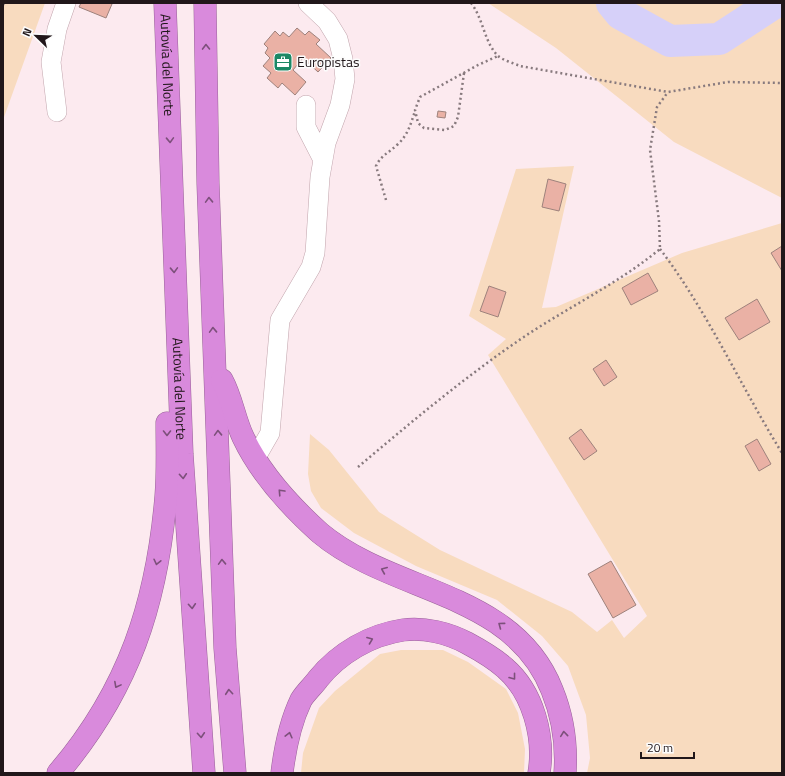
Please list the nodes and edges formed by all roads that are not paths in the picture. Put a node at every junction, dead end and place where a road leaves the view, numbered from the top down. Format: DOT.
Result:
graph roads {
  1 [pos="66,3"];
  2 [pos="165,3"];
  3 [pos="205,3"];
  4 [pos="308,3"];
  5 [pos="306,105"];
  6 [pos="58,112"];
  7 [pos="323,160"];
  8 [pos="176,325"];
  9 [pos="215,369"];
  10 [pos="255,459"];
  11 [pos="58,773"];
  12 [pos="204,773"];
  13 [pos="235,773"];
  14 [pos="282,773"];
  15 [pos="539,773"];
  16 [pos="565,773"];
  1 -- 6 [label="lane"];
  2 -- 8 [label="highway, Autovía del Norte, one-way"];
  9 -- 3 [label="highway, one-way"];
  4 -- 7 [label="lane"];
  5 -- 7 [label="lane"];
  7 -- 10 [label="lane"];
  8 -- 11 [label="highway, one-way"];
  8 -- 12 [label="highway, Autovía del Norte, one-way"];
  9 -- 10 [label="highway"];
  13 -- 9 [label="highway, one-way"];
  16 -- 10 [label="highway, one-way"];
  14 -- 15 [label="highway, one-way"];
}
